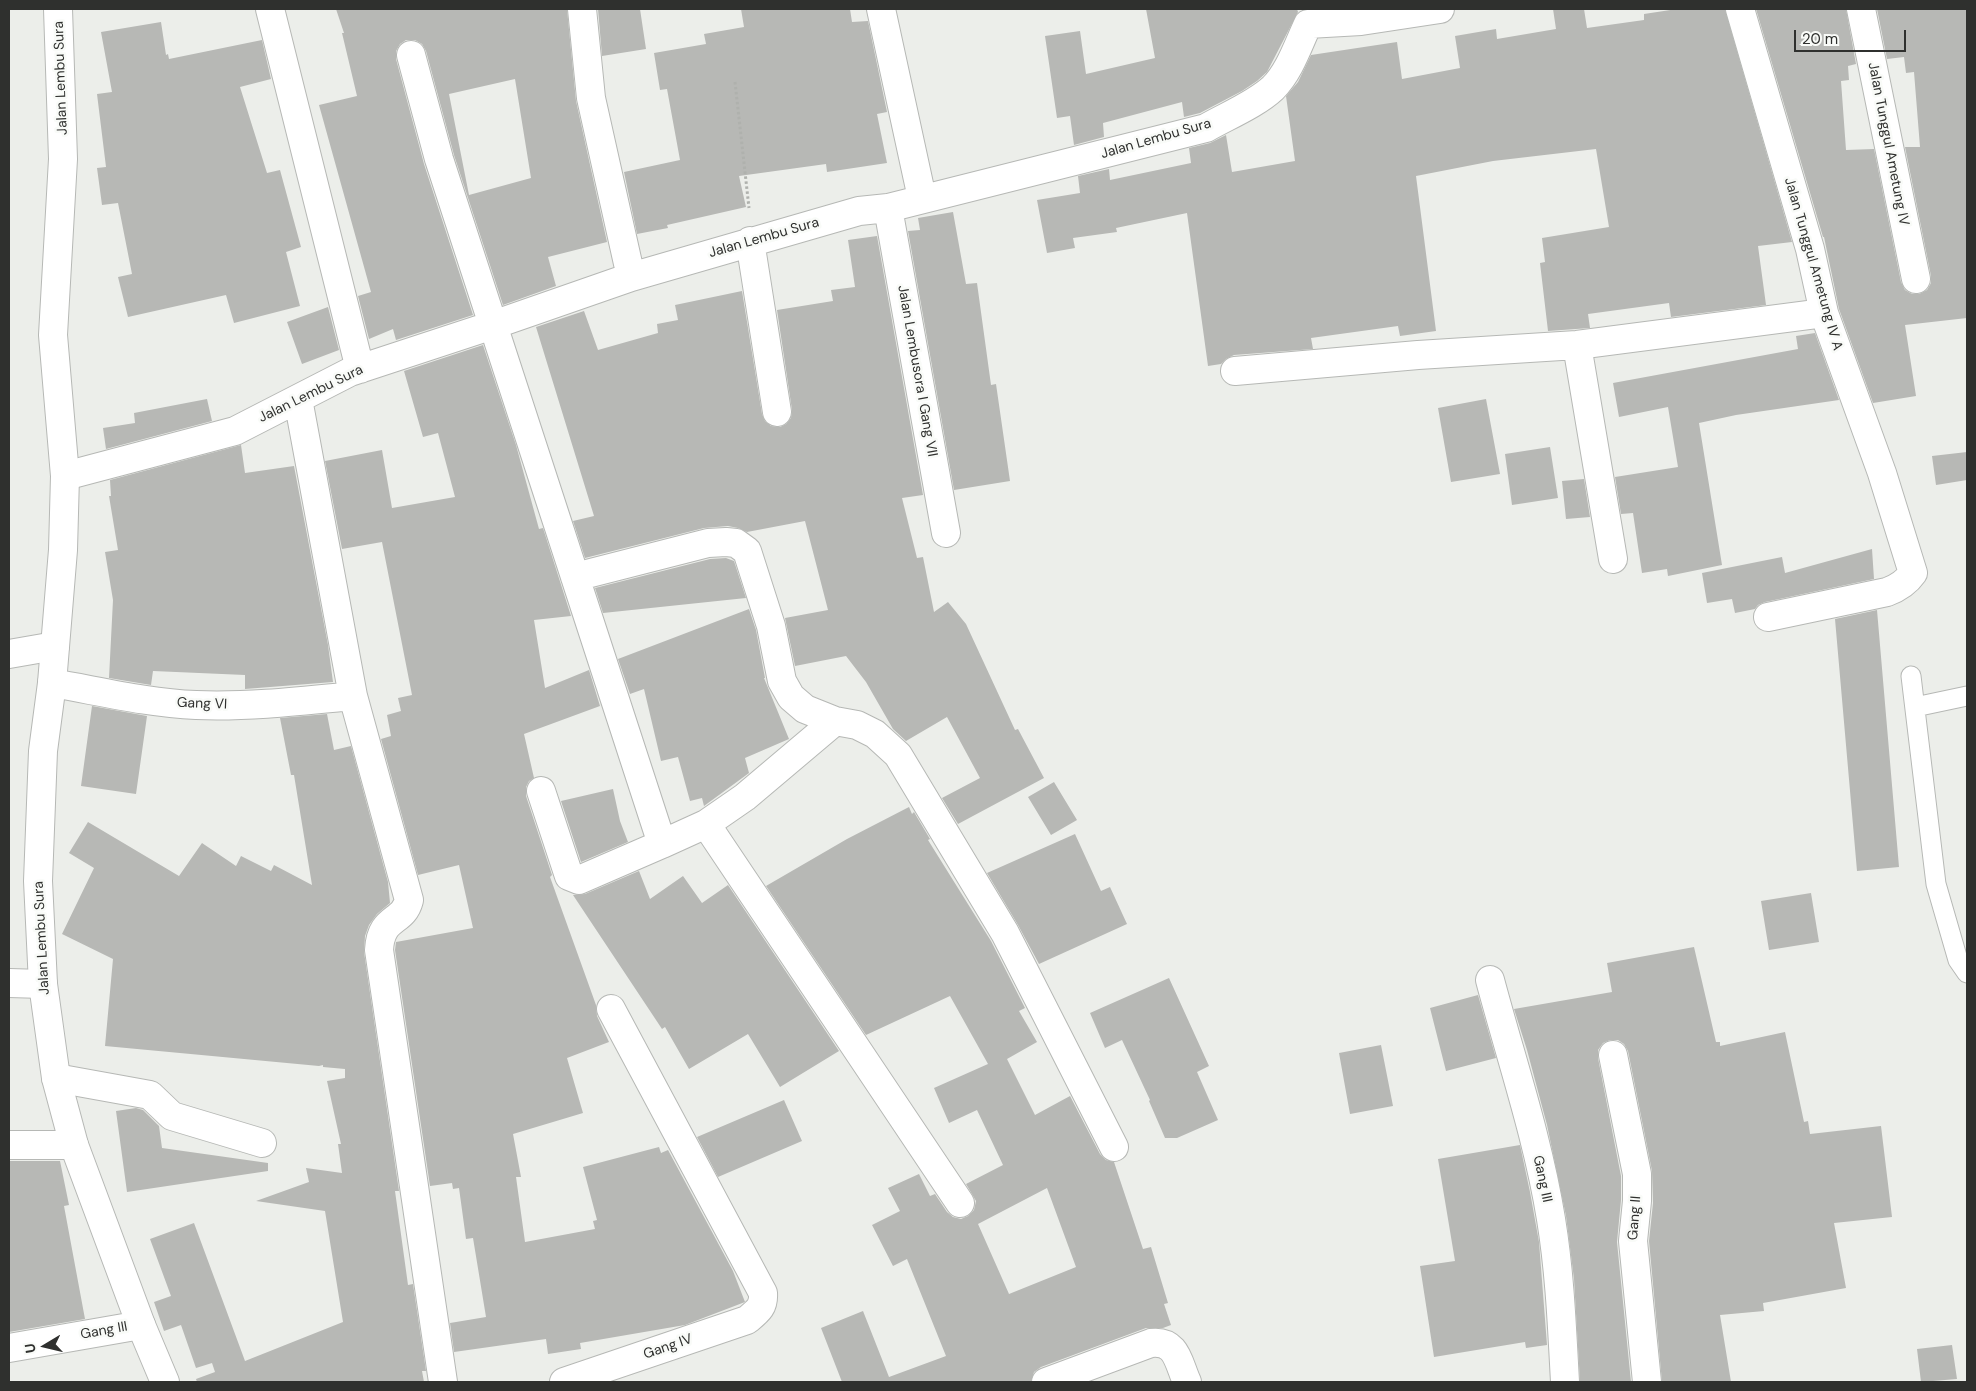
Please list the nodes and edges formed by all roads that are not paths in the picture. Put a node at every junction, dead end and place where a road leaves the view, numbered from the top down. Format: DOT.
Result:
graph roads {
  1 [pos="58,9"];
  2 [pos="270,9"];
  3 [pos="582,9"];
  4 [pos="881,9"];
  5 [pos="1440,9"];
  6 [pos="1740,9"];
  7 [pos="1861,9"];
  8 [pos="1306,16"];
  9 [pos="411,55"];
  10 [pos="922,198"];
  11 [pos="888,208"];
  12 [pos="750,241"];
  13 [pos="631,277"];
  14 [pos="1916,279"];
  15 [pos="1824,313"];
  16 [pos="494,325"];
  17 [pos="1577,345"];
  18 [pos="360,369"];
  19 [pos="1235,371"];
  20 [pos="298,399"];
  21 [pos="777,412"];
  22 [pos="65,476"];
  23 [pos="946,533"];
  24 [pos="1613,560"];
  25 [pos="575,577"];
  26 [pos="1768,618"];
  27 [pos="55,646"];
  28 [pos="9,654"];
  29 [pos="1911,676"];
  30 [pos="52,683"];
  31 [pos="353,696"];
  32 [pos="1967,696"];
  33 [pos="1915,707"];
  34 [pos="835,721"];
  35 [pos="542,791"];
  36 [pos="706,824"];
  37 [pos="662,844"];
  38 [pos="1967,973"];
  39 [pos="1490,980"];
  40 [pos="9,983"];
  41 [pos="44,984"];
  42 [pos="611,1009"];
  43 [pos="1613,1055"];
  44 [pos="56,1078"];
  45 [pos="262,1142"];
  46 [pos="9,1145"];
  47 [pos="74,1145"];
  48 [pos="1114,1147"];
  49 [pos="960,1203"];
  50 [pos="141,1325"];
  51 [pos="9,1348"];
  52 [pos="612,1374"];
  53 [pos="165,1382"];
  54 [pos="443,1382"];
  55 [pos="564,1382"];
  56 [pos="1046,1382"];
  57 [pos="1186,1382"];
  58 [pos="1565,1382"];
  59 [pos="1647,1382"];
  1 -- 22 [label="street, Jalan Lembu Sura"];
  2 -- 18 [label="street"];
  3 -- 13 [label="street"];
  4 -- 10 [label="street"];
  5 -- 8 [label="street, Jalan Lembu Sura"];
  6 -- 15 [label="street, Jalan Tunggul Ametung IV A"];
  7 -- 14 [label="street, Jalan Tunggul Ametung IV"];
  8 -- 10 [label="street, Jalan Lembu Sura"];
  9 -- 16 [label="street"];
  10 -- 11 [label="street, Jalan Lembu Sura"];
  11 -- 12 [label="street, Jalan Lembu Sura"];
  11 -- 23 [label="street, Jalan Lembusora I Gang VII"];
  12 -- 13 [label="street, Jalan Lembu Sura"];
  12 -- 21 [label="street"];
  13 -- 16 [label="street, Jalan Lembu Sura"];
  15 -- 17 [label="street"];
  15 -- 26 [label="street, Jalan Tunggul Ametung IV A"];
  16 -- 18 [label="street, Jalan Lembu Sura"];
  16 -- 25 [label="street"];
  17 -- 19 [label="street"];
  17 -- 24 [label="street"];
  18 -- 20 [label="street, Jalan Lembu Sura"];
  20 -- 22 [label="street, Jalan Lembu Sura"];
  20 -- 31 [label="street"];
  22 -- 27 [label="street, Jalan Lembu Sura"];
  25 -- 34 [label="street"];
  25 -- 37 [label="street"];
  27 -- 28 [label="street"];
  27 -- 30 [label="street, Jalan Lembu Sura"];
  29 -- 33 [label="lane"];
  30 -- 31 [label="street, Gang VI"];
  30 -- 41 [label="street, Jalan Lembu Sura"];
  31 -- 54 [label="street"];
  32 -- 33 [label="lane"];
  33 -- 38 [label="lane"];
  34 -- 36 [label="street"];
  34 -- 48 [label="street"];
  35 -- 37 [label="street"];
  36 -- 37 [label="street"];
  36 -- 49 [label="street"];
  39 -- 58 [label="street, Gang III"];
  40 -- 41 [label="street"];
  41 -- 44 [label="street, Jalan Lembu Sura"];
  42 -- 52 [label="street, Gang IV"];
  43 -- 59 [label="street, Gang II"];
  44 -- 45 [label="street"];
  44 -- 47 [label="street, Jalan Lembu Sura"];
  46 -- 47 [label="street"];
  47 -- 50 [label="street, Jalan Lembu Sura"];
  50 -- 51 [label="street, Gang III"];
  50 -- 53 [label="street, Jalan Lembu Sura"];
  52 -- 55 [label="street, Gang IV"];
  56 -- 57 [label="street"];
}
